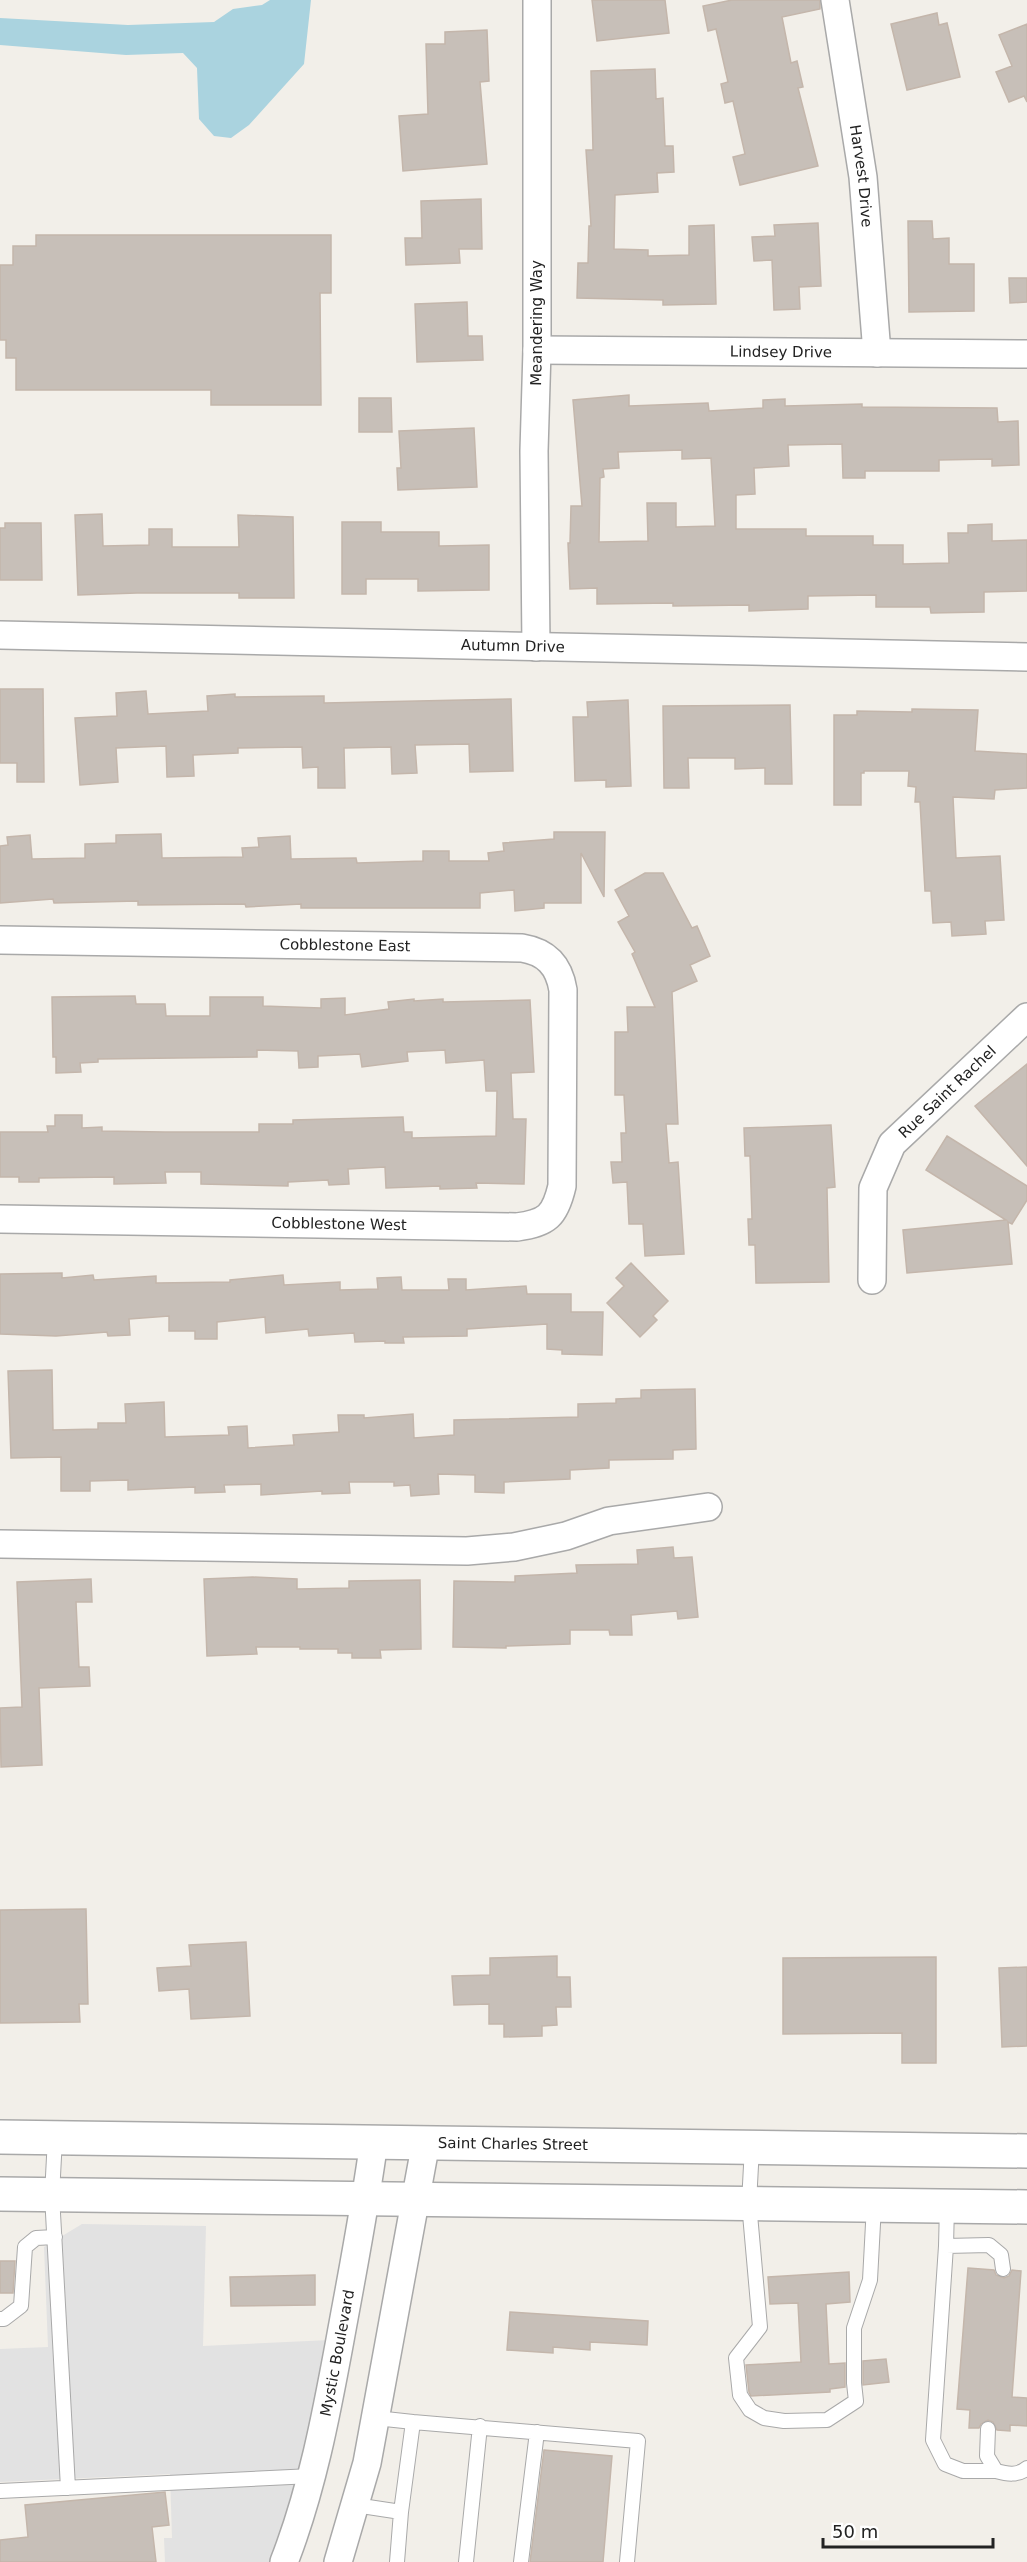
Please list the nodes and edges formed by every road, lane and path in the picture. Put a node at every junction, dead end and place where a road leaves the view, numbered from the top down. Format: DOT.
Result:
graph roads {
  1 [pos="537,0"];
  2 [pos="835,0"];
  3 [pos="537,350"];
  4 [pos="878,353"];
  5 [pos="1027,354"];
  6 [pos="0,635"];
  7 [pos="536,647"];
  8 [pos="1027,657"];
  9 [pos="0,940"];
  10 [pos="1027,1017"];
  11 [pos="562,1094"];
  12 [pos="0,1219"];
  13 [pos="872,1280"];
  14 [pos="708,1507"];
  15 [pos="0,1544"];
  16 [pos="0,2137"];
  17 [pos="55,2138"];
  18 [pos="374,2141"];
  19 [pos="426,2142"];
  20 [pos="752,2147"];
  21 [pos="1027,2151"];
  22 [pos="0,2194"];
  23 [pos="52,2195"];
  24 [pos="366,2199"];
  25 [pos="416,2199"];
  26 [pos="749,2203"];
  27 [pos="874,2205"];
  28 [pos="948,2206"];
  29 [pos="1027,2206"];
  30 [pos="55,2237"];
  31 [pos="946,2246"];
  32 [pos="1003,2269"];
  33 [pos="0,2319"];
  34 [pos="376,2418"];
  35 [pos="413,2422"];
  36 [pos="480,2426"];
  37 [pos="988,2429"];
  38 [pos="537,2432"];
  39 [pos="1027,2468"];
  40 [pos="996,2471"];
  41 [pos="312,2476"];
  42 [pos="68,2488"];
  43 [pos="0,2491"];
  44 [pos="356,2505"];
  45 [pos="401,2512"];
  46 [pos="284,2562"];
  47 [pos="338,2562"];
  48 [pos="397,2562"];
  49 [pos="466,2562"];
  50 [pos="521,2562"];
  51 [pos="627,2562"];
  1 -- 3 [label="street, Meandering Way"];
  2 -- 4 [label="street, Harvest Drive"];
  3 -- 4 [label="street, Lindsey Drive"];
  3 -- 7 [label="street, Meandering Way"];
  4 -- 5 [label="street, Lindsey Drive"];
  6 -- 7 [label="street, Autumn Drive"];
  7 -- 8 [label="street, Autumn Drive"];
  9 -- 11 [label="street, Cobblestone East"];
  10 -- 13 [label="street, Rue Saint Rachel"];
  11 -- 12 [label="street, Cobblestone West"];
  14 -- 15 [label="street"];
  16 -- 17 [label="street, Saint Charles Street"];
  17 -- 18 [label="street, Saint Charles Street"];
  17 -- 23 [label="lane"];
  18 -- 19 [label="street, Saint Charles Street"];
  18 -- 24 [label="street, Mystic Boulevard"];
  19 -- 20 [label="street, Saint Charles Street"];
  19 -- 25 [label="street"];
  20 -- 21 [label="street, Saint Charles Street"];
  20 -- 26 [label="lane"];
  22 -- 23 [label="street"];
  23 -- 24 [label="street"];
  23 -- 30 [label="lane"];
  24 -- 25 [label="street"];
  24 -- 41 [label="street, Mystic Boulevard"];
  25 -- 26 [label="street"];
  25 -- 34 [label="street"];
  26 -- 27 [label="street"];
  26 -- 27 [label="lane"];
  27 -- 28 [label="street"];
  28 -- 29 [label="street"];
  28 -- 31 [label="lane"];
  30 -- 33 [label="lane"];
  30 -- 42 [label="lane"];
  31 -- 32 [label="lane"];
  31 -- 40 [label="lane"];
  34 -- 35 [label="lane"];
  34 -- 44 [label="street"];
  35 -- 36 [label="lane"];
  35 -- 45 [label="lane"];
  36 -- 38 [label="lane"];
  36 -- 49 [label="lane"];
  37 -- 40 [label="lane"];
  38 -- 50 [label="lane"];
  38 -- 51 [label="lane"];
  39 -- 40 [label="lane"];
  41 -- 42 [label="lane"];
  41 -- 46 [label="street, Mystic Boulevard"];
  42 -- 43 [label="lane"];
  44 -- 45 [label="lane"];
  44 -- 47 [label="street"];
  45 -- 48 [label="lane"];
}
